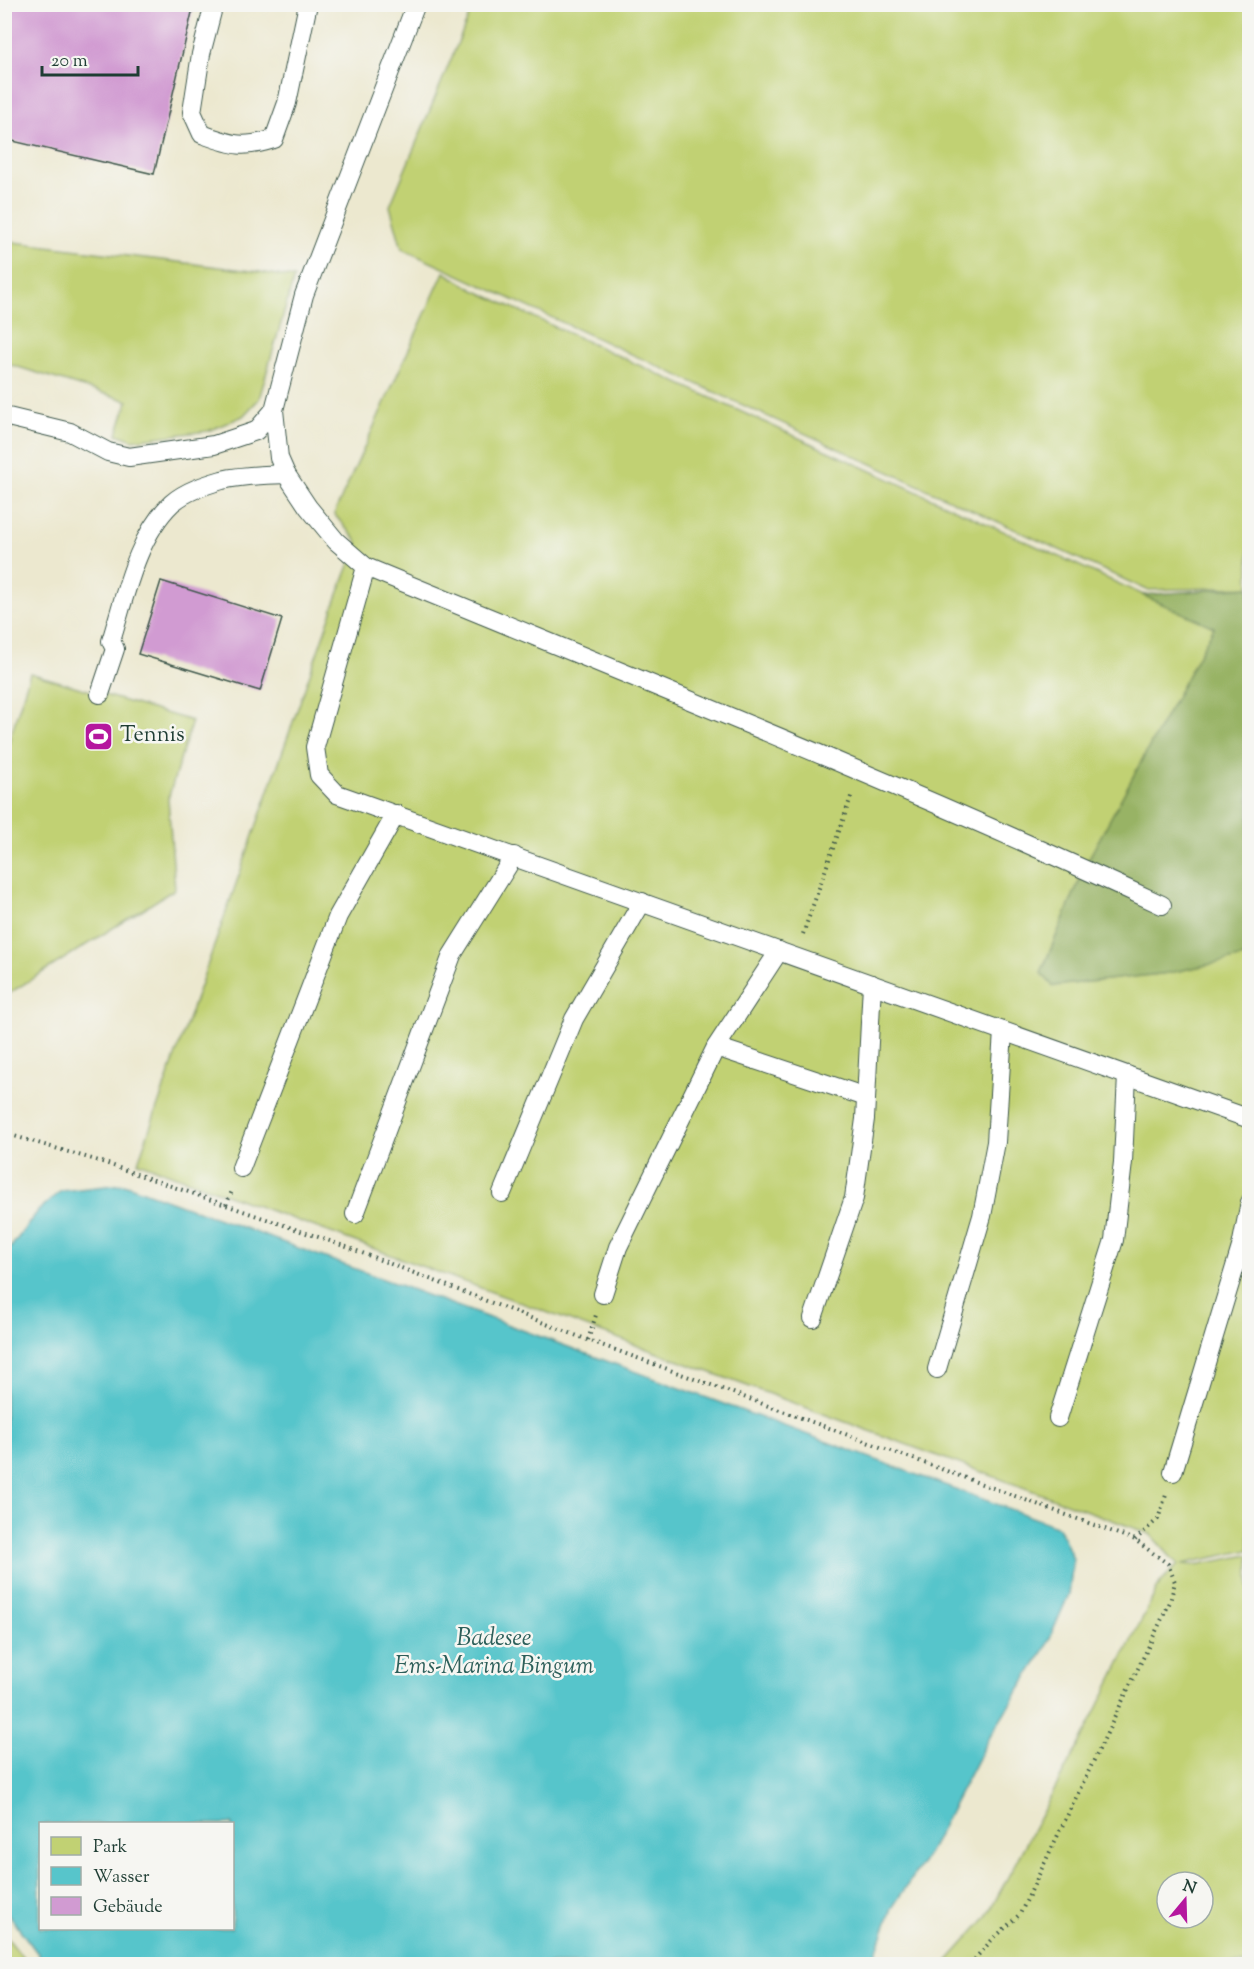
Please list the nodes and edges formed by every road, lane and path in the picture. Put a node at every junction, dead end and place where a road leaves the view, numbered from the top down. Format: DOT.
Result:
graph roads {
  1 [pos="214,4"];
  2 [pos="308,4"];
  3 [pos="416,4"];
  4 [pos="274,410"];
  5 [pos="4,416"];
  6 [pos="286,474"];
  7 [pos="366,567"];
  8 [pos="100,694"];
  9 [pos="860,771"];
  10 [pos="396,814"];
  11 [pos="514,856"];
  12 [pos="642,902"];
  13 [pos="1162,905"];
  14 [pos="811,911"];
  15 [pos="779,951"];
  16 [pos="872,984"];
  17 [pos="1003,1031"];
  18 [pos="716,1047"];
  19 [pos="1127,1076"];
  20 [pos="866,1097"];
  21 [pos="1250,1119"];
  22 [pos="4,1133"];
  23 [pos="241,1168"];
  24 [pos="502,1193"];
  25 [pos="1250,1202"];
  26 [pos="355,1214"];
  27 [pos="603,1294"];
  28 [pos="813,1318"];
  29 [pos="938,1369"];
  30 [pos="1058,1418"];
  31 [pos="1173,1472"];
  32 [pos="1158,1519"];
  33 [pos="1135,1540"];
  34 [pos="970,1965"];
  1 -- 2 [label="lane"];
  3 -- 4 [label="lane"];
  4 -- 5 [label="lane"];
  4 -- 6 [label="lane"];
  6 -- 7 [label="lane"];
  6 -- 8 [label="lane"];
  7 -- 9 [label="lane"];
  7 -- 10 [label="lane"];
  9 -- 13 [label="lane"];
  9 -- 14 [label="path"];
  10 -- 11 [label="lane"];
  10 -- 23 [label="lane"];
  11 -- 12 [label="lane"];
  11 -- 26 [label="lane"];
  12 -- 15 [label="lane"];
  12 -- 24 [label="lane"];
  15 -- 16 [label="lane"];
  15 -- 18 [label="lane"];
  16 -- 17 [label="lane"];
  16 -- 20 [label="lane"];
  17 -- 19 [label="lane"];
  17 -- 29 [label="lane"];
  18 -- 20 [label="lane"];
  18 -- 27 [label="lane"];
  19 -- 21 [label="lane"];
  19 -- 30 [label="lane"];
  20 -- 28 [label="lane"];
  22 -- 33 [label="path"];
  25 -- 31 [label="lane"];
  32 -- 33 [label="path"];
  33 -- 34 [label="path"];
}
